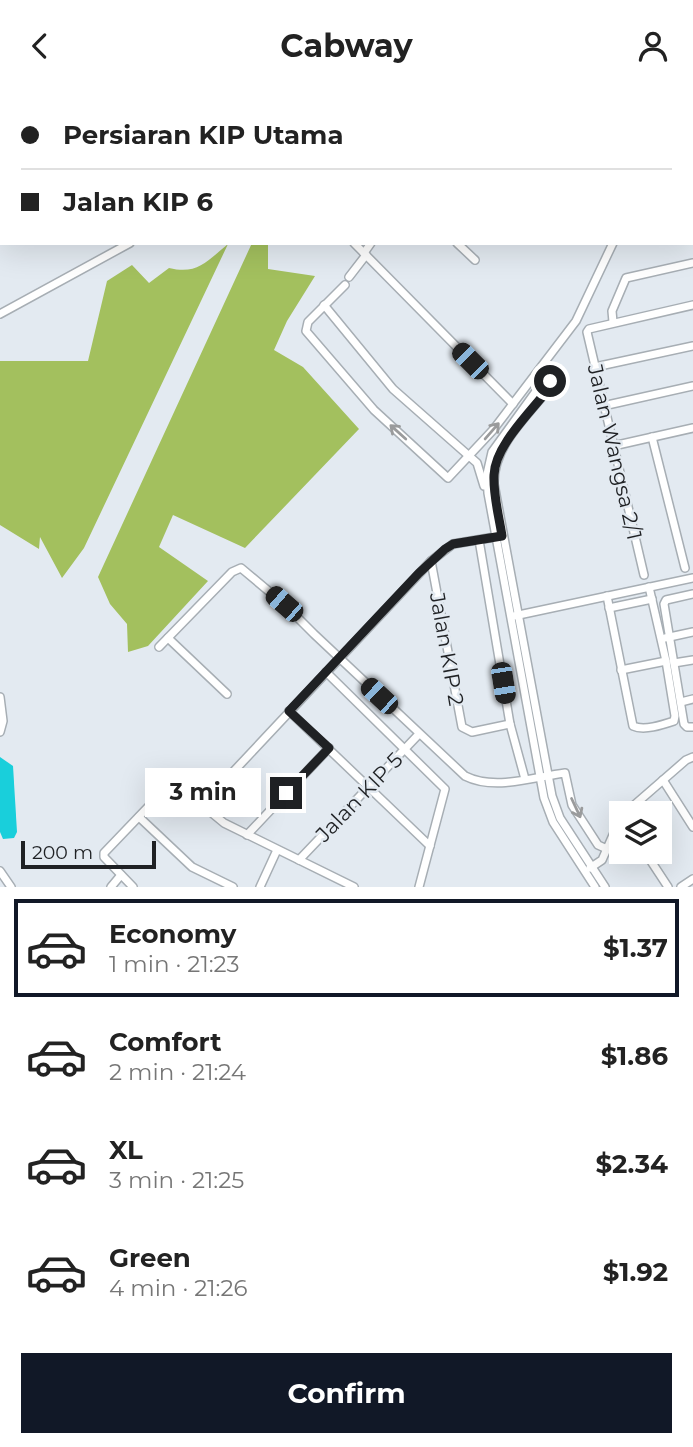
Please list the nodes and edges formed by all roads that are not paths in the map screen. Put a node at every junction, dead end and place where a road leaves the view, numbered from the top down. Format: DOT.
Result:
graph roads {
  1 [pos="126,245"];
  2 [pos="356,245"];
  3 [pos="370,245"];
  4 [pos="459,245"];
  5 [pos="612,245"];
  6 [pos="365,254"];
  7 [pos="475,260"];
  8 [pos="693,263"];
  9 [pos="324,305"];
  10 [pos="693,305"];
  11 [pos="0,314"];
  12 [pos="613,322"];
  13 [pos="693,346"];
  14 [pos="595,367"];
  15 [pos="539,370"];
  16 [pos="693,386"];
  17 [pos="513,404"];
  18 [pos="603,406"];
  19 [pos="693,430"];
  20 [pos="652,437"];
  21 [pos="613,446"];
  22 [pos="468,456"];
  23 [pos="499,536"];
  24 [pos="479,540"];
  25 [pos="431,561"];
  26 [pos="685,568"];
  27 [pos="644,575"];
  28 [pos="693,578"];
  29 [pos="649,587"];
  30 [pos="693,594"];
  31 [pos="607,597"];
  32 [pos="652,599"];
  33 [pos="609,608"];
  34 [pos="514,616"];
  35 [pos="693,632"];
  36 [pos="669,633"];
  37 [pos="660,635"];
  38 [pos="168,638"];
  39 [pos="159,647"];
  40 [pos="339,658"];
  41 [pos="693,660"];
  42 [pos="670,662"];
  43 [pos="621,670"];
  44 [pos="326,672"];
  45 [pos="227,694"];
  46 [pos="0,697"];
  47 [pos="693,699"];
  48 [pos="681,702"];
  49 [pos="289,711"];
  50 [pos="510,724"];
  51 [pos="693,727"];
  52 [pos="0,732"];
  53 [pos="419,734"];
  54 [pos="329,748"];
  55 [pos="405,748"];
  56 [pos="693,757"];
  57 [pos="544,776"];
  58 [pos="525,779"];
  59 [pos="663,780"];
  60 [pos="369,786"];
  61 [pos="639,801"];
  62 [pos="203,804"];
  63 [pos="139,817"];
  64 [pos="693,827"];
  65 [pos="247,835"];
  66 [pos="609,845"];
  67 [pos="430,846"];
  68 [pos="607,849"];
  69 [pos="277,850"];
  70 [pos="299,860"];
  71 [pos="653,864"];
  72 [pos="589,869"];
  73 [pos="0,871"];
  74 [pos="121,875"];
  75 [pos="692,882"];
  76 [pos="593,884"];
  77 [pos="11,887"];
  78 [pos="111,887"];
  79 [pos="133,887"];
  80 [pos="233,887"];
  81 [pos="260,887"];
  82 [pos="354,887"];
  83 [pos="419,887"];
  84 [pos="605,887"];
  85 [pos="668,887"];
  86 [pos="681,887"];
  1 -- 11 [label="street"];
  2 -- 6 [label="street"];
  3 -- 6 [label="street"];
  4 -- 7 [label="street"];
  5 -- 15 [label="street"];
  6 -- 9 [label="street"];
  6 -- 17 [label="street"];
  8 -- 12 [label="street"];
  9 -- 22 [label="street"];
  22 -- 9 [label="street, one-way"];
  10 -- 12 [label="street"];
  12 -- 14 [label="street, Jalan Wangsa 2/1"];
  13 -- 14 [label="street"];
  14 -- 18 [label="street, Jalan Wangsa 2/1"];
  15 -- 17 [label="street"];
  15 -- 23 [label="street"];
  16 -- 18 [label="street"];
  22 -- 17 [label="street, one-way"];
  18 -- 21 [label="street, Jalan Wangsa 2/1"];
  19 -- 20 [label="street"];
  20 -- 21 [label="street"];
  20 -- 26 [label="street"];
  21 -- 27 [label="street, Jalan Wangsa 2/1"];
  22 -- 23 [label="street"];
  23 -- 24 [label="street"];
  23 -- 34 [label="street"];
  24 -- 25 [label="street"];
  24 -- 50 [label="street"];
  25 -- 40 [label="street"];
  25 -- 50 [label="street, Jalan KIP 2"];
  28 -- 29 [label="street"];
  29 -- 31 [label="street"];
  29 -- 32 [label="street"];
  30 -- 36 [label="street"];
  31 -- 33 [label="street"];
  31 -- 34 [label="street"];
  32 -- 33 [label="street"];
  32 -- 37 [label="street"];
  33 -- 43 [label="street"];
  34 -- 57 [label="street"];
  35 -- 36 [label="street"];
  36 -- 37 [label="street"];
  36 -- 42 [label="street"];
  37 -- 42 [label="street"];
  38 -- 39 [label="street"];
  38 -- 40 [label="street"];
  38 -- 45 [label="street"];
  40 -- 44 [label="street"];
  40 -- 53 [label="street"];
  41 -- 42 [label="street"];
  42 -- 43 [label="street"];
  42 -- 43 [label="street"];
  42 -- 48 [label="street"];
  44 -- 49 [label="street"];
  44 -- 55 [label="street"];
  46 -- 52 [label="street"];
  47 -- 48 [label="street"];
  48 -- 51 [label="street"];
  49 -- 54 [label="street"];
  49 -- 62 [label="street"];
  50 -- 58 [label="street"];
  53 -- 55 [label="street, Jalan KIP 5"];
  53 -- 58 [label="street"];
  54 -- 60 [label="street"];
  54 -- 65 [label="street"];
  55 -- 60 [label="street, Jalan KIP 5"];
  55 -- 67 [label="street"];
  56 -- 59 [label="street"];
  57 -- 58 [label="street"];
  57 -- 68 [label="street, one-way"];
  57 -- 72 [label="street"];
  59 -- 61 [label="street"];
  59 -- 64 [label="street"];
  60 -- 67 [label="street"];
  60 -- 70 [label="street, Jalan KIP 5"];
  62 -- 63 [label="street"];
  62 -- 65 [label="street"];
  63 -- 74 [label="street"];
  63 -- 80 [label="street"];
  65 -- 69 [label="street"];
  66 -- 68 [label="street"];
  67 -- 83 [label="street"];
  68 -- 72 [label="street"];
  69 -- 70 [label="street"];
  69 -- 81 [label="street"];
  70 -- 82 [label="street"];
  71 -- 85 [label="street"];
  72 -- 76 [label="street"];
  73 -- 77 [label="street"];
  74 -- 78 [label="street"];
  74 -- 79 [label="street"];
  75 -- 86 [label="street"];
  76 -- 84 [label="street"];
}
